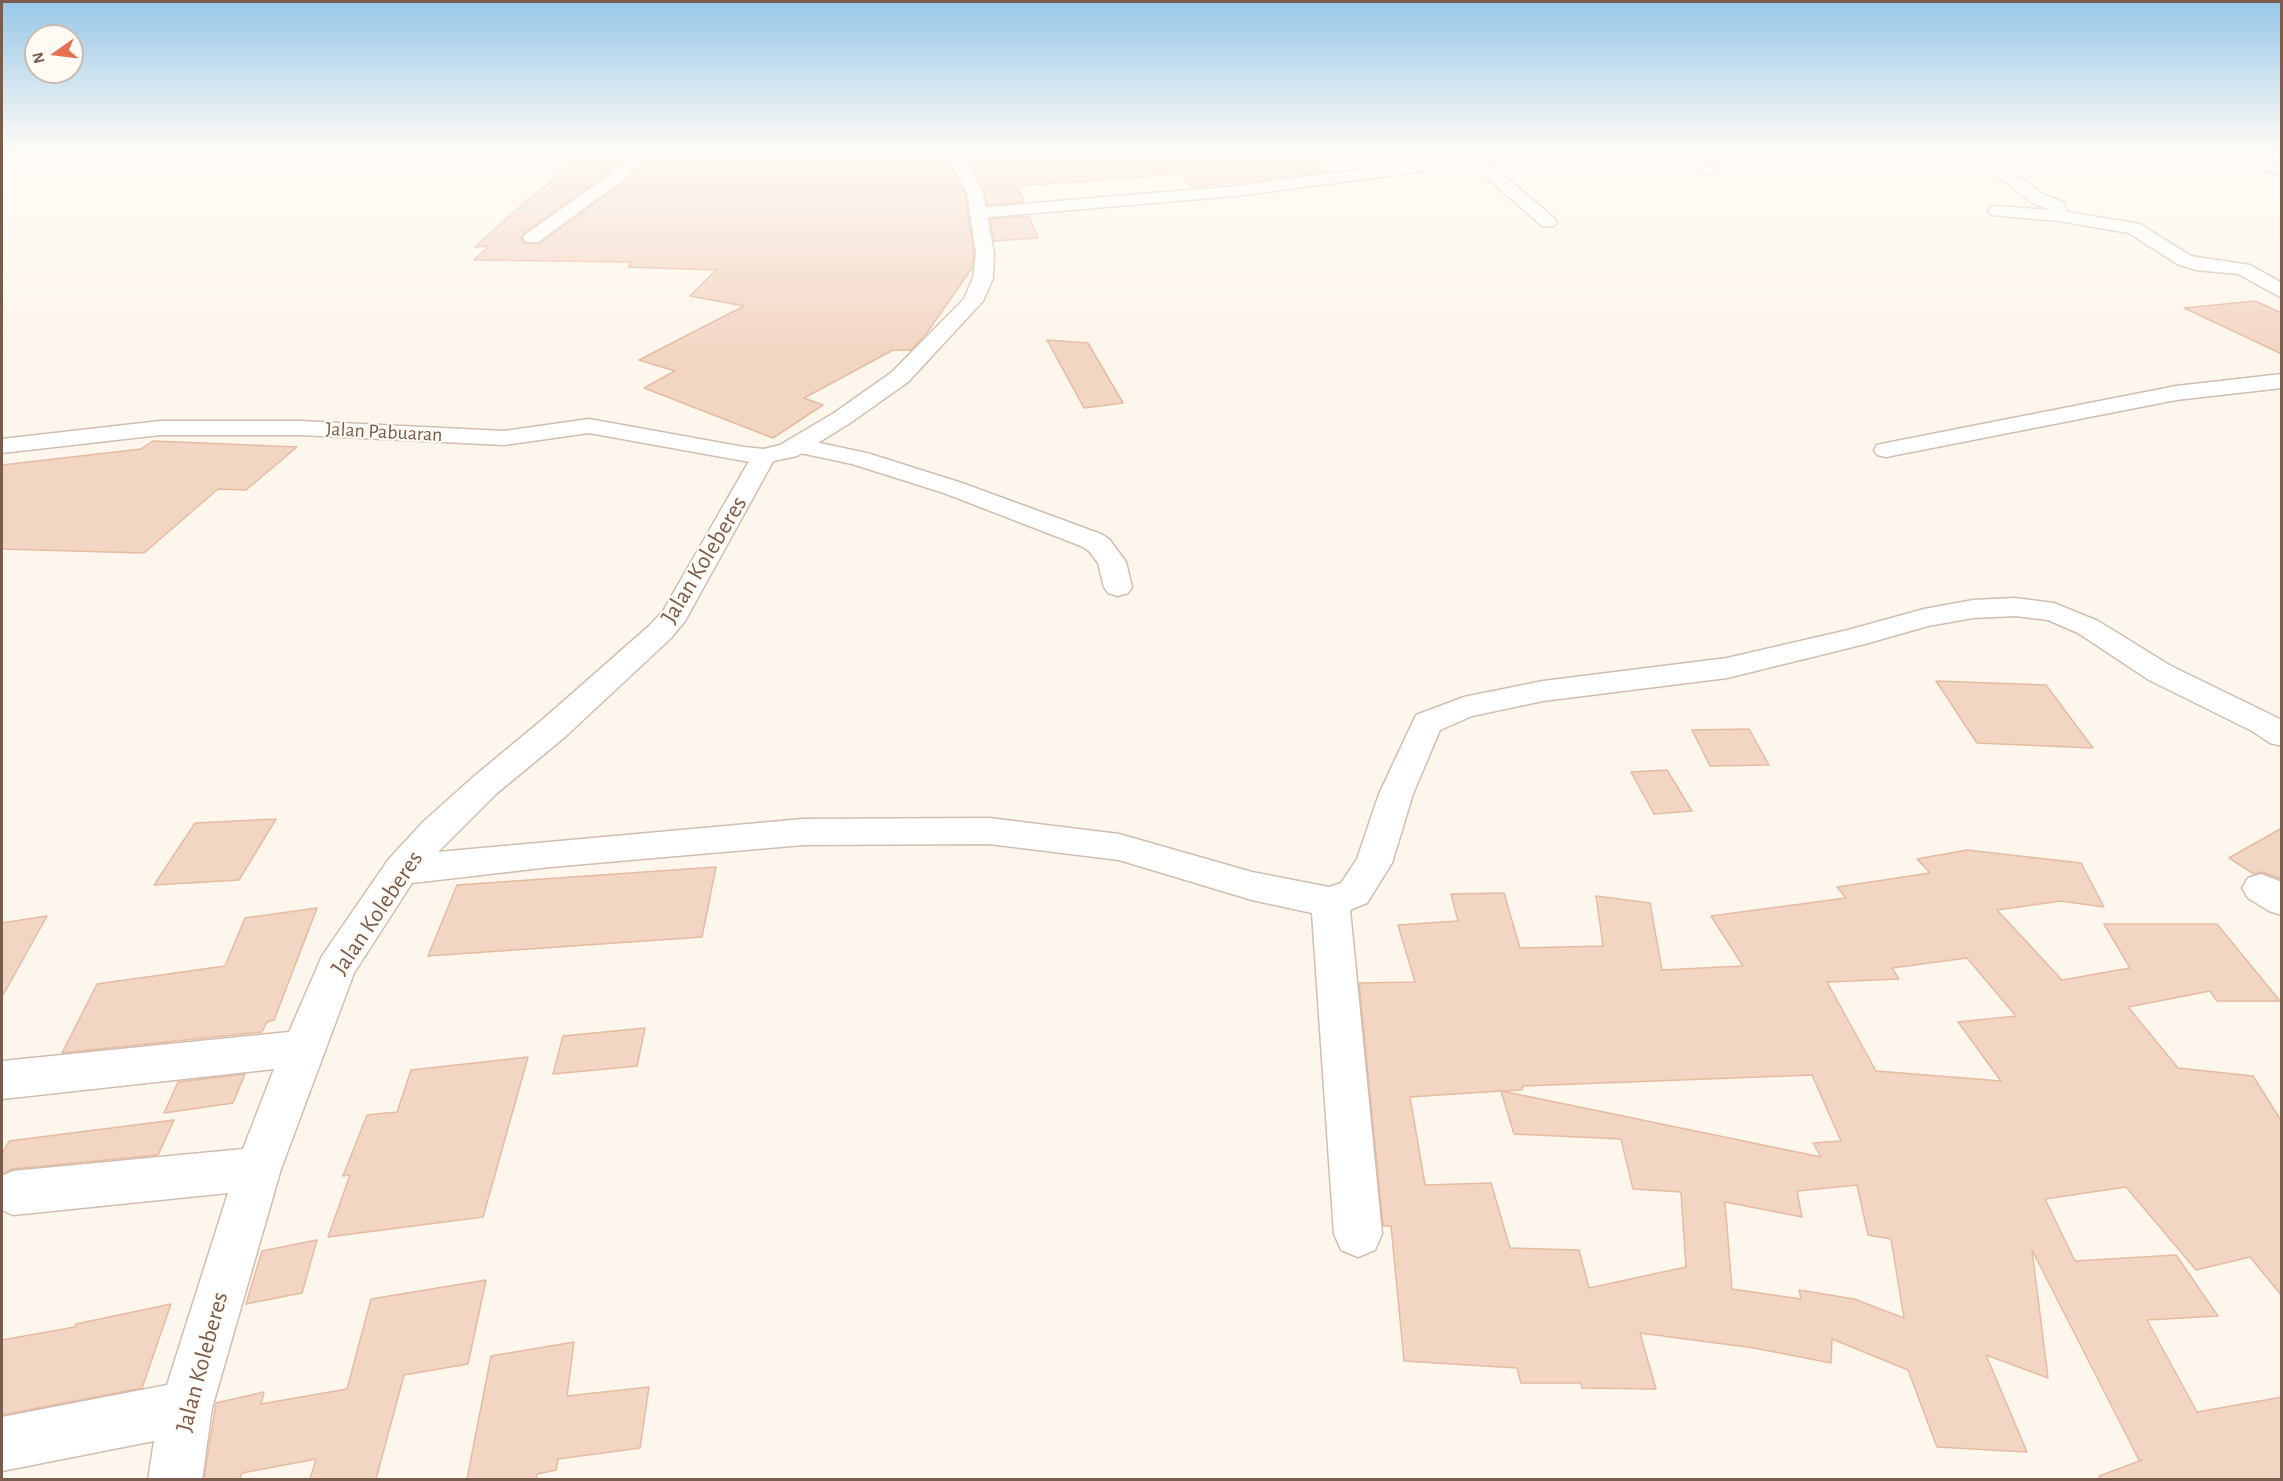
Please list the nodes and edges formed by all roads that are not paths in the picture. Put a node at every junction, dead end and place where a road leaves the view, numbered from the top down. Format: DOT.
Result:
graph roads {
  1 [pos="561,217"];
  2 [pos="982,217"];
  3 [pos="1542,217"];
  4 [pos="2066,217"];
  5 [pos="1548,222"];
  6 [pos="532,238"];
  7 [pos="2282,292"];
  8 [pos="2282,381"];
  9 [pos="2,446"];
  10 [pos="1886,450"];
  11 [pos="782,451"];
  12 [pos="1118,587"];
  13 [pos="2282,735"];
  14 [pos="401,870"];
  15 [pos="1330,902"];
  16 [pos="303,1048"];
  17 [pos="2,1080"];
  18 [pos="258,1169"];
  19 [pos="13,1193"];
  20 [pos="1358,1234"];
  21 [pos="186,1408"];
  22 [pos="2,1444"];
  23 [pos="175,1479"];
  1 -- 6 [label="street"];
  2 -- 11 [label="street"];
  3 -- 5 [label="street"];
  4 -- 7 [label="street"];
  8 -- 10 [label="street"];
  9 -- 11 [label="street, Jalan Pabuaran"];
  11 -- 12 [label="street, Jalan Pabuaran"];
  11 -- 14 [label="street, Jalan Koleberes"];
  13 -- 15 [label="street"];
  14 -- 15 [label="street"];
  14 -- 16 [label="street, Jalan Koleberes"];
  15 -- 20 [label="street"];
  16 -- 17 [label="street"];
  16 -- 18 [label="street, Jalan Koleberes"];
  18 -- 19 [label="street"];
  18 -- 21 [label="street, Jalan Koleberes"];
  21 -- 22 [label="street"];
  21 -- 23 [label="street, Jalan Koleberes"];
}
